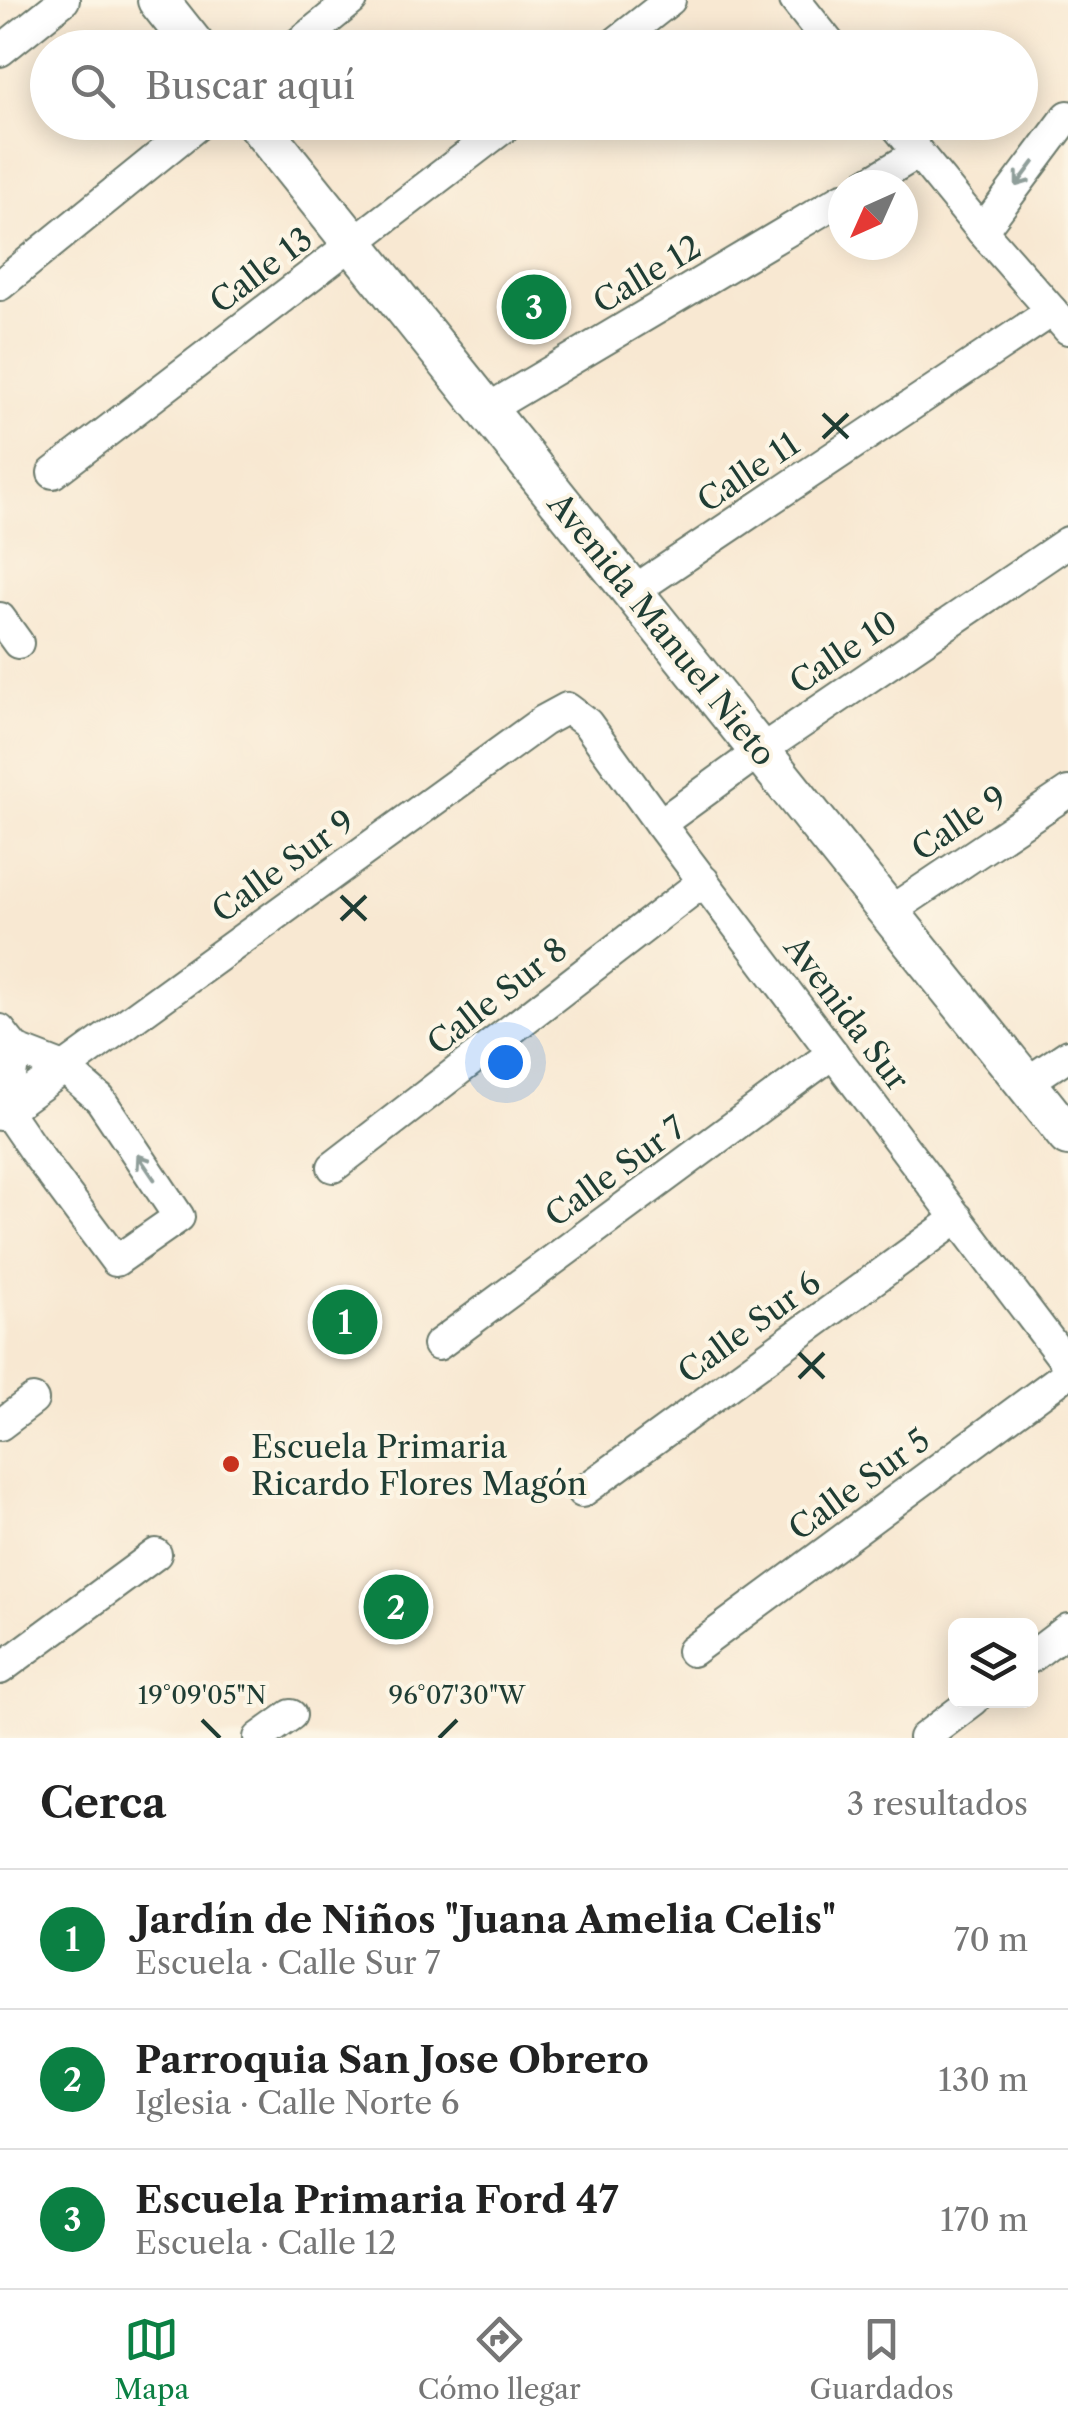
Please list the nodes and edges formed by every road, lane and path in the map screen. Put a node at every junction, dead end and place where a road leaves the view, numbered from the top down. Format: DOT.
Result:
graph roads {
  1 [pos="64,0"];
  2 [pos="158,0"];
  3 [pos="352,0"];
  4 [pos="670,0"];
  5 [pos="799,2"];
  6 [pos="182,30"];
  7 [pos="315,30"];
  8 [pos="631,30"];
  9 [pos="820,30"];
  10 [pos="0,52"];
  11 [pos="1068,116"];
  12 [pos="179,140"];
  13 [pos="270,140"];
  14 [pos="488,140"];
  15 [pos="907,140"];
  16 [pos="918,154"];
  17 [pos="891,170"];
  18 [pos="828,207"];
  19 [pos="982,231"];
  20 [pos="353,244"];
  21 [pos="0,285"];
  22 [pos="1060,320"];
  23 [pos="486,410"];
  24 [pos="53,472"];
  25 [pos="1068,542"];
  26 [pos="632,592"];
  27 [pos="0,618"];
  28 [pos="18,643"];
  29 [pos="567,708"];
  30 [pos="760,751"];
  31 [pos="1068,792"];
  32 [pos="660,824"];
  33 [pos="704,881"];
  34 [pos="889,912"];
  35 [pos="8,1039"];
  36 [pos="833,1053"];
  37 [pos="1068,1055"];
  38 [pos="52,1076"];
  39 [pos="1026,1083"];
  40 [pos="3,1113"];
  41 [pos="1068,1136"];
  42 [pos="333,1167"];
  43 [pos="958,1218"];
  44 [pos="438,1344"];
  45 [pos="1068,1364"];
  46 [pos="1068,1373"];
  47 [pos="34,1400"];
  48 [pos="0,1425"];
  49 [pos="582,1492"];
  50 [pos="156,1554"];
  51 [pos="1068,1629"];
  52 [pos="692,1651"];
  53 [pos="1038,1652"];
  54 [pos="0,1669"];
  55 [pos="963,1708"];
  56 [pos="291,1715"];
  57 [pos="260,1738"];
  58 [pos="924,1738"];
  1 -- 10 [label="street"];
  2 -- 6 [label="street"];
  3 -- 7 [label="street"];
  4 -- 8 [label="street"];
  5 -- 9 [label="street"];
  11 -- 19 [label="street, one-way"];
  12 -- 21 [label="street"];
  13 -- 20 [label="street, Avenida Manuel Nieto"];
  14 -- 20 [label="street, Calle 13"];
  15 -- 16 [label="street"];
  16 -- 17 [label="street"];
  16 -- 19 [label="street"];
  18 -- 23 [label="street, Calle 12"];
  19 -- 22 [label="street"];
  20 -- 23 [label="street, Avenida Manuel Nieto"];
  20 -- 24 [label="street, Calle 13"];
  22 -- 26 [label="street, Calle 11"];
  23 -- 26 [label="street, Avenida Manuel Nieto"];
  25 -- 30 [label="street, Calle 10"];
  26 -- 30 [label="street, Avenida Manuel Nieto"];
  27 -- 28 [label="street"];
  29 -- 32 [label="street, Avenida Sur"];
  29 -- 38 [label="street, Calle Sur 9"];
  30 -- 32 [label="street, Calle 10"];
  30 -- 34 [label="street, Avenida Manuel Nieto"];
  31 -- 34 [label="street, Calle 9"];
  32 -- 33 [label="street, Avenida Sur"];
  33 -- 36 [label="street, Avenida Sur"];
  33 -- 42 [label="street, Calle Sur 8"];
  34 -- 39 [label="street, Avenida Manuel Nieto"];
  35 -- 38 [label="street"];
  35 -- 40 [label="street"];
  36 -- 43 [label="street, Avenida Sur"];
  36 -- 44 [label="street, Calle Sur 7"];
  37 -- 39 [label="street"];
  38 -- 40 [label="street, Calle Sur 9"];
  40 -- 38 [label="street, one-way"];
  39 -- 41 [label="street, Avenida Manuel Nieto"];
  43 -- 45 [label="street, Avenida Sur"];
  43 -- 49 [label="street, Calle Sur 6"];
  46 -- 52 [label="street, Calle Sur 5"];
  47 -- 48 [label="street"];
  50 -- 54 [label="street"];
  51 -- 53 [label="street"];
  55 -- 58 [label="street"];
  56 -- 57 [label="street"];
}
